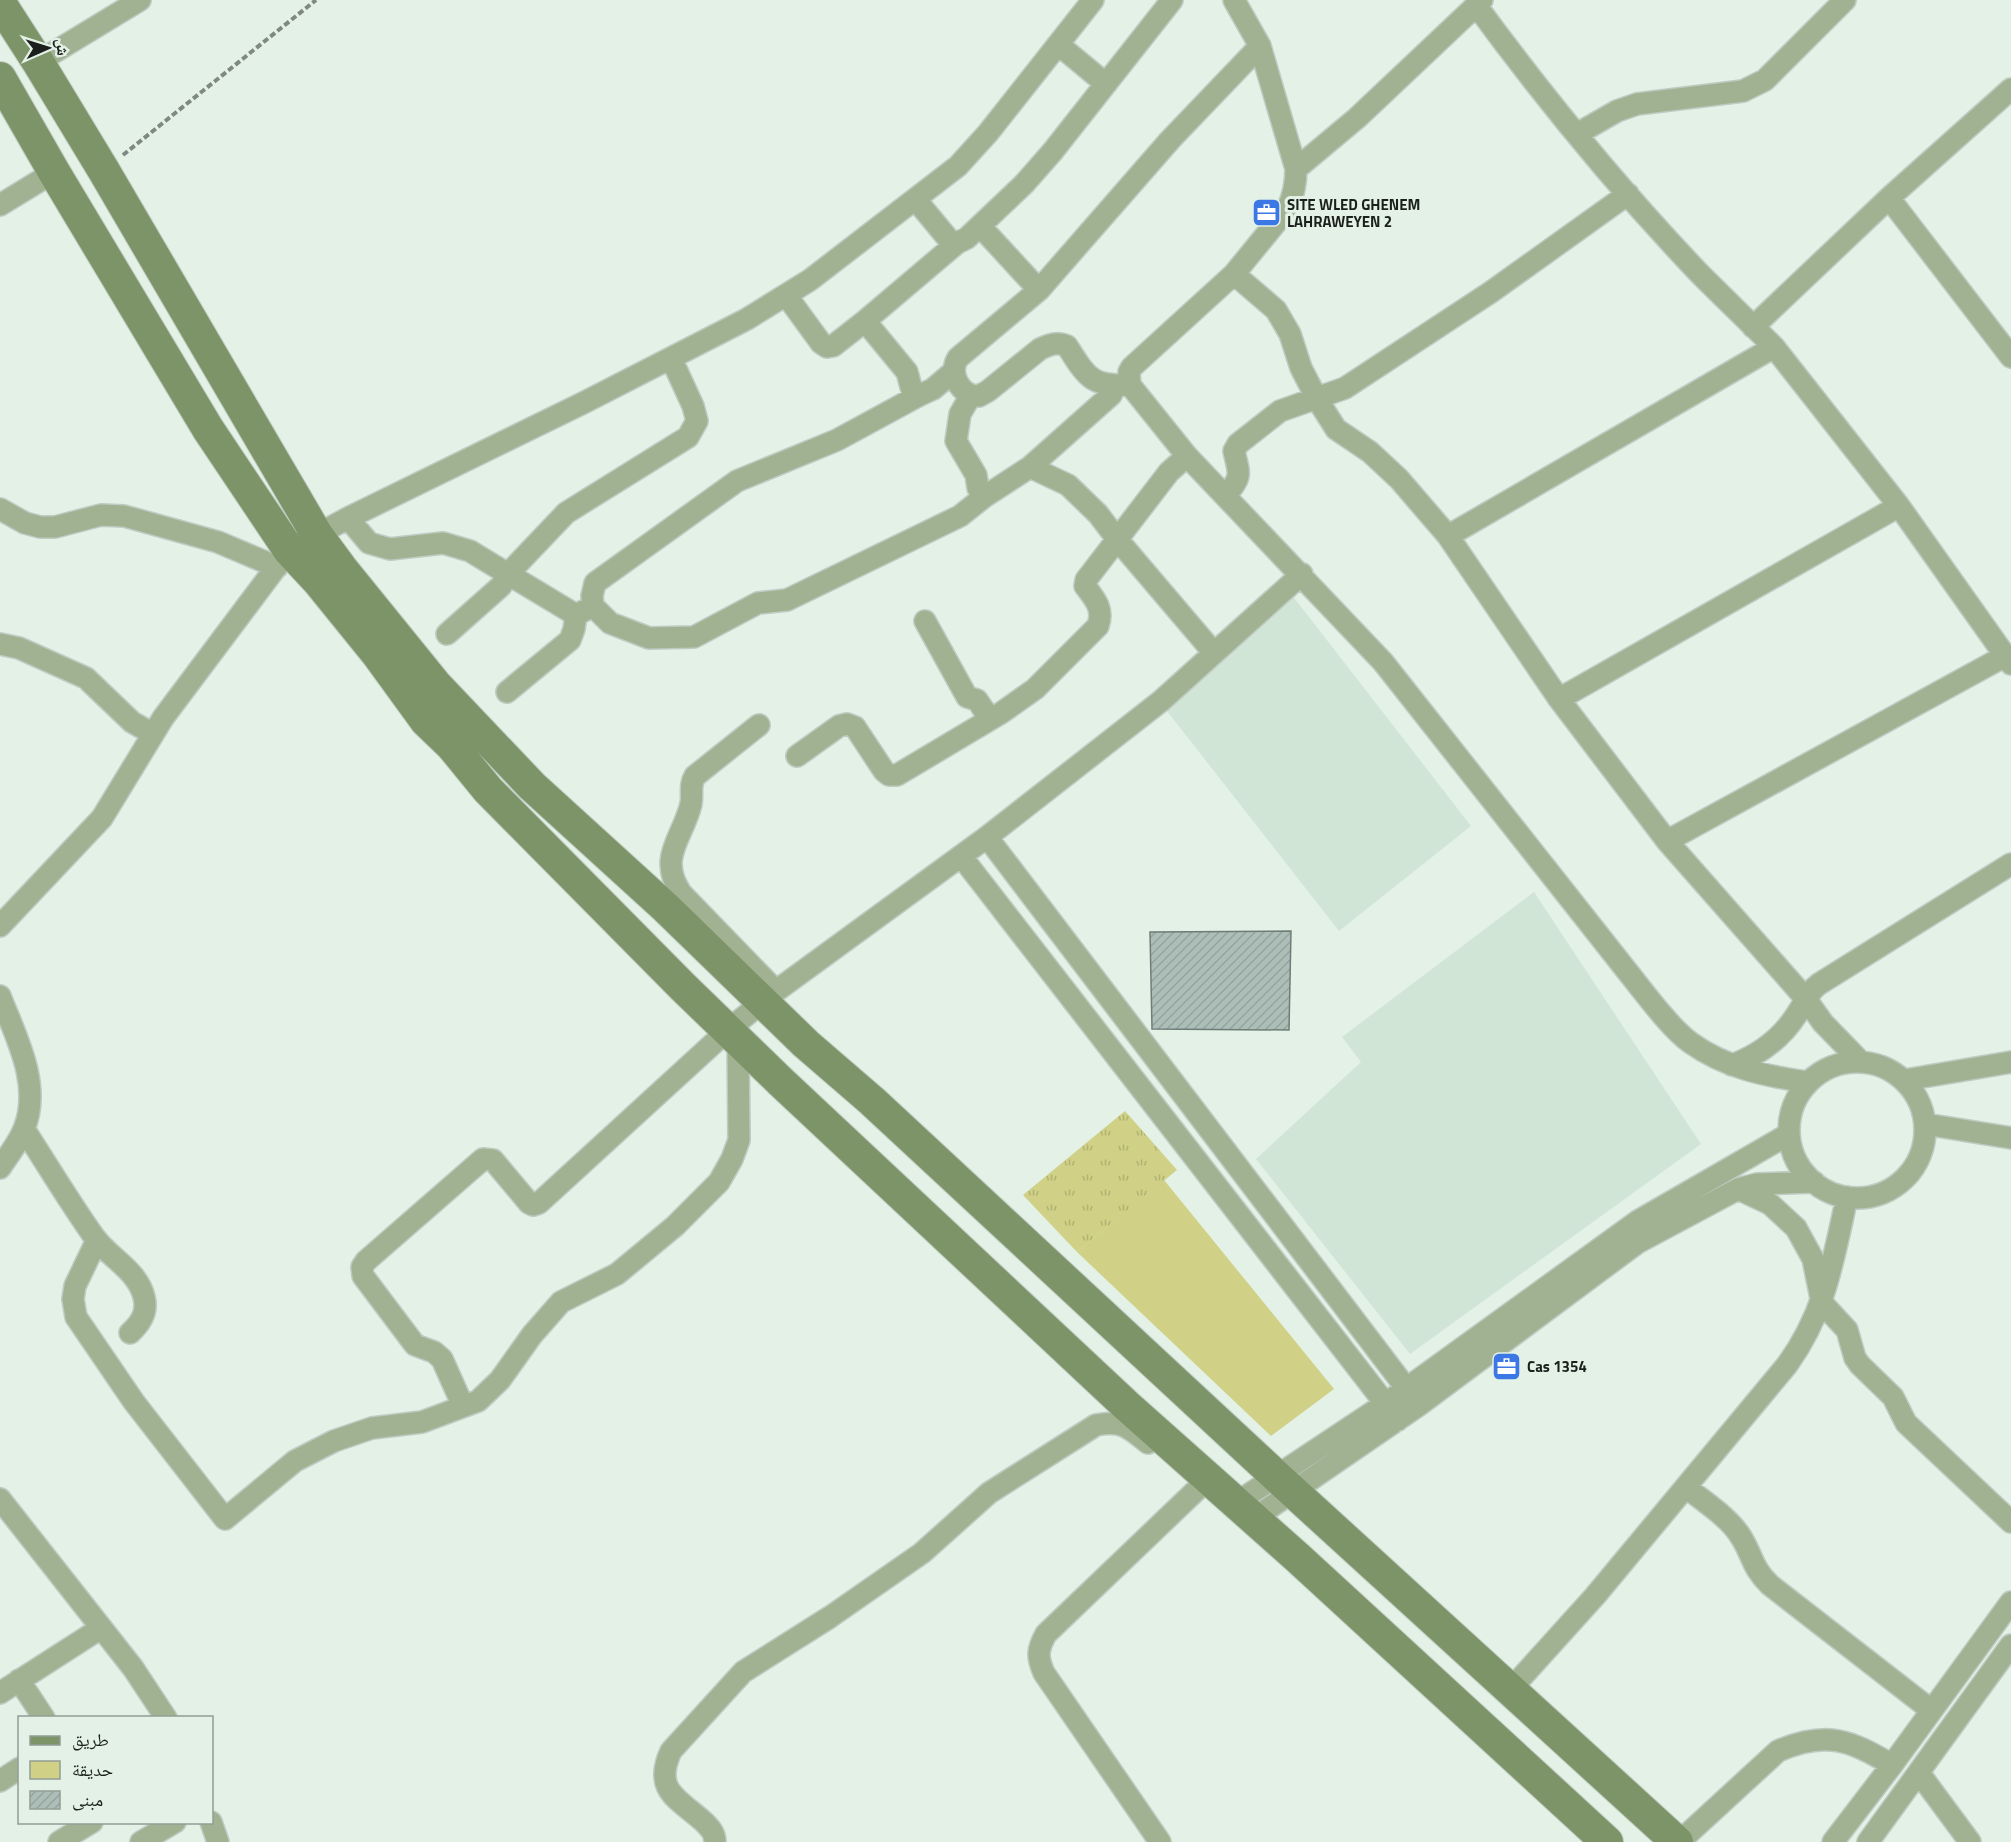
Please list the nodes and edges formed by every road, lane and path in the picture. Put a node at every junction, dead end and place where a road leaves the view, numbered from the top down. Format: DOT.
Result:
graph roads {
  1 [pos="140,0"];
  2 [pos="316,0"];
  3 [pos="1093,0"];
  4 [pos="1172,0"];
  5 [pos="1234,0"];
  6 [pos="1845,0"];
  7 [pos="0,3"];
  8 [pos="1479,3"];
  9 [pos="1059,45"];
  10 [pos="1260,46"];
  11 [pos="38,62"];
  12 [pos="0,78"];
  13 [pos="1106,84"];
  14 [pos="2011,89"];
  15 [pos="1577,134"];
  16 [pos="1296,170"];
  17 [pos="104,171"];
  18 [pos="54,172"];
  19 [pos="1628,194"];
  20 [pos="1889,198"];
  21 [pos="916,200"];
  22 [pos="0,205"];
  23 [pos="980,226"];
  24 [pos="957,243"];
  25 [pos="1234,274"];
  26 [pos="1039,290"];
  27 [pos="786,295"];
  28 [pos="865,321"];
  29 [pos="1754,327"];
  30 [pos="1774,347"];
  31 [pos="2011,357"];
  32 [pos="671,358"];
  33 [pos="953,372"];
  34 [pos="1123,385"];
  35 [pos="971,395"];
  36 [pos="918,396"];
  37 [pos="1317,399"];
  38 [pos="1187,456"];
  39 [pos="1030,468"];
  40 [pos="1226,495"];
  41 [pos="984,497"];
  42 [pos="1899,506"];
  43 [pos="0,509"];
  44 [pos="348,518"];
  45 [pos="316,535"];
  46 [pos="1448,536"];
  47 [pos="1117,539"];
  48 [pos="283,559"];
  49 [pos="508,573"];
  50 [pos="1302,574"];
  51 [pos="584,611"];
  52 [pos="925,621"];
  53 [pos="447,634"];
  54 [pos="0,644"];
  55 [pos="1214,653"];
  56 [pos="2008,660"];
  57 [pos="507,692"];
  58 [pos="1559,699"];
  59 [pos="990,719"];
  60 [pos="759,726"];
  61 [pos="153,734"];
  62 [pos="797,756"];
  63 [pos="987,837"];
  64 [pos="1667,841"];
  65 [pos="961,856"];
  66 [pos="2011,864"];
  67 [pos="0,926"];
  68 [pos="0,996"];
  69 [pos="769,997"];
  70 [pos="1806,999"];
  71 [pos="733,1035"];
  72 [pos="1860,1061"];
  73 [pos="2011,1062"];
  74 [pos="1732,1065"];
  75 [pos="1905,1080"];
  76 [pos="1808,1082"];
  77 [pos="1925,1124"];
  78 [pos="24,1130"];
  79 [pos="1789,1134"];
  80 [pos="2011,1138"];
  81 [pos="0,1168"];
  82 [pos="1814,1182"];
  83 [pos="1738,1190"];
  84 [pos="1847,1197"];
  85 [pos="97,1240"];
  86 [pos="1822,1302"];
  87 [pos="130,1333"];
  88 [pos="1412,1397"];
  89 [pos="463,1406"];
  90 [pos="1391,1412"];
  91 [pos="1205,1482"];
  92 [pos="1285,1484"];
  93 [pos="1686,1487"];
  94 [pos="0,1499"];
  95 [pos="1245,1511"];
  96 [pos="2011,1522"];
  97 [pos="2011,1602"];
  98 [pos="101,1628"];
  99 [pos="2011,1644"];
  100 [pos="19,1680"];
  101 [pos="1510,1690"];
  102 [pos="0,1693"];
  103 [pos="1931,1710"];
  104 [pos="43,1716"];
  105 [pos="165,1716"];
  106 [pos="1892,1765"];
  107 [pos="18,1769"];
  108 [pos="1919,1773"];
  109 [pos="0,1781"];
  110 [pos="89,1824"];
  111 [pos="172,1824"];
  112 [pos="212,1824"];
  113 [pos="59,1842"];
  114 [pos="141,1842"];
  115 [pos="219,1842"];
  116 [pos="715,1842"];
  117 [pos="1160,1842"];
  118 [pos="1607,1842"];
  119 [pos="1678,1842"];
  120 [pos="1833,1842"];
  121 [pos="1868,1842"];
  122 [pos="1970,1842"];
  1 -- 11 [label="street"];
  2 -- 17 [label="path"];
  3 -- 9 [label="street"];
  4 -- 13 [label="street"];
  5 -- 10 [label="street"];
  6 -- 15 [label="street"];
  7 -- 11 [label="street"];
  8 -- 15 [label="street"];
  8 -- 16 [label="street"];
  9 -- 13 [label="street"];
  9 -- 21 [label="street"];
  10 -- 16 [label="street"];
  10 -- 26 [label="street"];
  11 -- 17 [label="street"];
  12 -- 18 [label="street"];
  13 -- 23 [label="street"];
  14 -- 20 [label="street"];
  15 -- 19 [label="street"];
  16 -- 25 [label="street"];
  17 -- 45 [label="street"];
  18 -- 22 [label="street"];
  18 -- 48 [label="street"];
  19 -- 29 [label="street"];
  19 -- 37 [label="street"];
  20 -- 29 [label="street"];
  20 -- 31 [label="street"];
  21 -- 24 [label="street"];
  21 -- 27 [label="street"];
  23 -- 24 [label="street"];
  23 -- 26 [label="street"];
  24 -- 28 [label="street"];
  25 -- 34 [label="street"];
  25 -- 37 [label="street"];
  26 -- 33 [label="street"];
  27 -- 28 [label="street"];
  27 -- 32 [label="street"];
  28 -- 36 [label="street"];
  29 -- 30 [label="street"];
  30 -- 42 [label="street"];
  30 -- 46 [label="street"];
  32 -- 44 [label="street"];
  32 -- 49 [label="street"];
  33 -- 35 [label="street"];
  33 -- 36 [label="street"];
  34 -- 35 [label="street"];
  34 -- 38 [label="street"];
  34 -- 39 [label="street"];
  35 -- 41 [label="street"];
  36 -- 51 [label="street"];
  37 -- 40 [label="street"];
  37 -- 46 [label="street"];
  38 -- 40 [label="street"];
  38 -- 47 [label="street"];
  39 -- 41 [label="street"];
  39 -- 47 [label="street"];
  40 -- 50 [label="street"];
  41 -- 51 [label="street"];
  42 -- 56 [label="street"];
  42 -- 58 [label="street"];
  43 -- 48 [label="street"];
  44 -- 45 [label="street"];
  44 -- 49 [label="street"];
  45 -- 48 [label="street"];
  45 -- 69 [label="street"];
  46 -- 58 [label="street"];
  47 -- 55 [label="street"];
  47 -- 59 [label="street"];
  48 -- 61 [label="street"];
  48 -- 71 [label="street"];
  49 -- 51 [label="street"];
  49 -- 53 [label="street"];
  50 -- 55 [label="street"];
  50 -- 74 [label="street"];
  51 -- 57 [label="street"];
  52 -- 59 [label="street"];
  54 -- 61 [label="street"];
  55 -- 63 [label="street"];
  56 -- 64 [label="street"];
  58 -- 64 [label="street"];
  59 -- 62 [label="street"];
  60 -- 69 [label="street"];
  61 -- 67 [label="street"];
  63 -- 65 [label="street"];
  63 -- 88 [label="street"];
  64 -- 70 [label="street"];
  65 -- 69 [label="street"];
  65 -- 90 [label="street"];
  66 -- 70 [label="street"];
  68 -- 78 [label="street"];
  69 -- 71 [label="street"];
  69 -- 92 [label="street"];
  70 -- 72 [label="street"];
  70 -- 74 [label="street"];
  71 -- 89 [label="street"];
  71 -- 89 [label="street"];
  71 -- 91 [label="street"];
  72 -- 75 [label="street"];
  72 -- 76 [label="street"];
  73 -- 75 [label="street"];
  74 -- 76 [label="street"];
  75 -- 77 [label="street"];
  76 -- 79 [label="street"];
  77 -- 80 [label="street"];
  77 -- 84 [label="street"];
  78 -- 81 [label="street"];
  78 -- 85 [label="street"];
  79 -- 82 [label="street"];
  79 -- 88 [label="street"];
  82 -- 83 [label="street"];
  82 -- 84 [label="street"];
  83 -- 86 [label="street"];
  83 -- 88 [label="street"];
  84 -- 86 [label="street"];
  85 -- 87 [label="street"];
  85 -- 89 [label="street"];
  86 -- 93 [label="street"];
  86 -- 96 [label="street"];
  88 -- 90 [label="street"];
  90 -- 92 [label="street"];
  91 -- 95 [label="street"];
  91 -- 116 [label="street"];
  91 -- 117 [label="street"];
  92 -- 95 [label="street"];
  92 -- 101 [label="street"];
  93 -- 101 [label="street"];
  93 -- 103 [label="street"];
  94 -- 98 [label="street"];
  95 -- 118 [label="street"];
  97 -- 103 [label="street"];
  98 -- 100 [label="street"];
  98 -- 105 [label="street"];
  99 -- 108 [label="street"];
  100 -- 102 [label="street"];
  100 -- 104 [label="street"];
  101 -- 119 [label="street"];
  103 -- 106 [label="street"];
  106 -- 119 [label="street"];
  106 -- 120 [label="street"];
  107 -- 109 [label="street"];
  108 -- 121 [label="street"];
  108 -- 122 [label="street"];
  110 -- 113 [label="street"];
  111 -- 114 [label="street"];
  112 -- 115 [label="street"];
}
